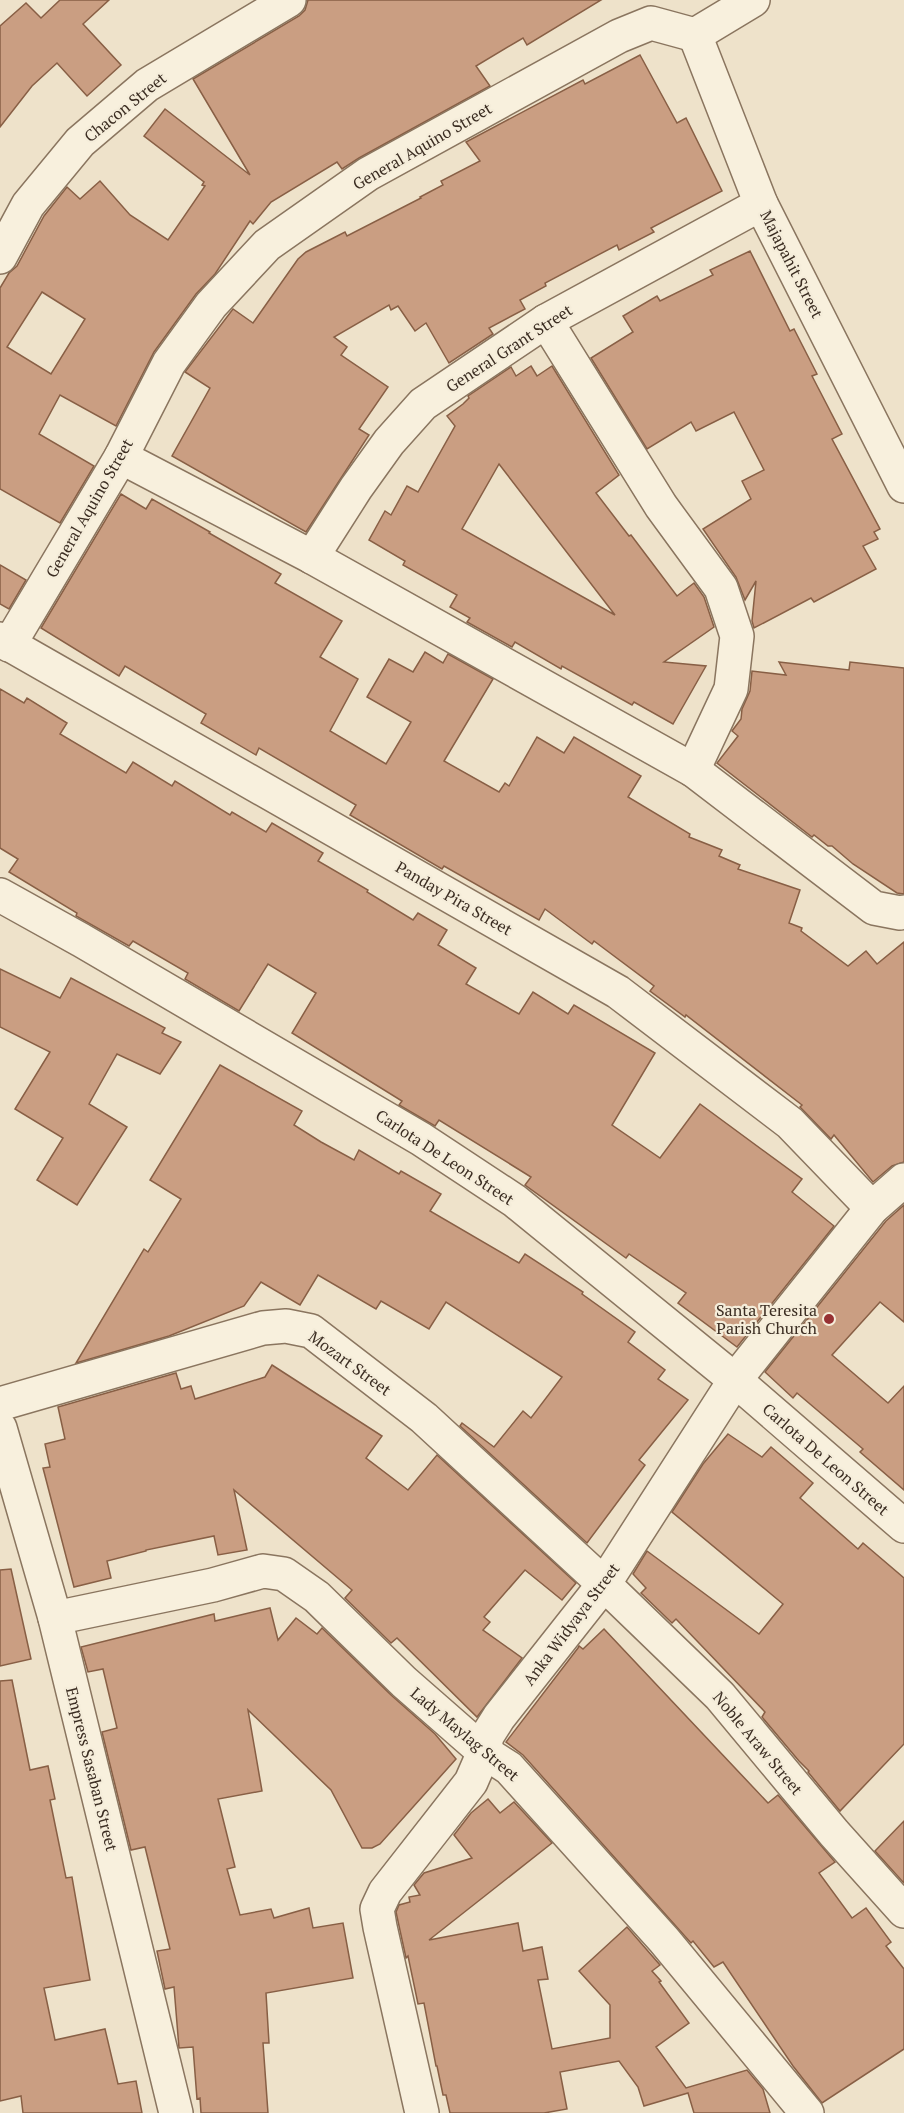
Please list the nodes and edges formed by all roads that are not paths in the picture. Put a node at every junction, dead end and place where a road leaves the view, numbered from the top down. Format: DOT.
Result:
graph roads {
  1 [pos="289,0"];
  2 [pos="753,0"];
  3 [pos="695,35"];
  4 [pos="761,204"];
  5 [pos="0,257"];
  6 [pos="546,321"];
  7 [pos="121,457"];
  8 [pos="904,486"];
  9 [pos="312,557"];
  10 [pos="5,642"];
  11 [pos="693,770"];
  12 [pos="0,895"];
  13 [pos="904,912"];
  14 [pos="904,1180"];
  15 [pos="872,1208"];
  16 [pos="735,1380"];
  17 [pos="0,1404"];
  18 [pos="0,1428"];
  19 [pos="904,1526"];
  20 [pos="604,1584"];
  21 [pos="56,1617"];
  22 [pos="484,1752"];
  23 [pos="904,1911"];
  24 [pos="176,2113"];
  25 [pos="422,2113"];
  26 [pos="807,2113"];
  1 -- 5 [label="street, Chacon Street"];
  2 -- 3 [label="street"];
  3 -- 4 [label="street, Majapahit Street"];
  3 -- 7 [label="street, General Aquino Street"];
  4 -- 6 [label="street, General Grant Street"];
  4 -- 8 [label="street, Majapahit Street"];
  6 -- 9 [label="street, General Grant Street"];
  6 -- 11 [label="street"];
  7 -- 9 [label="street"];
  7 -- 10 [label="street, General Aquino Street"];
  9 -- 11 [label="street"];
  10 -- 15 [label="street, Panday Pira Street"];
  11 -- 13 [label="street"];
  12 -- 16 [label="street, Carlota De Leon Street"];
  14 -- 15 [label="street, Anka Widyaya Street"];
  15 -- 16 [label="street, Anka Widyaya Street"];
  16 -- 19 [label="street, Carlota De Leon Street"];
  16 -- 20 [label="street, Anka Widyaya Street"];
  17 -- 20 [label="street, Mozart Street"];
  18 -- 21 [label="street, Empress Sasaban Street"];
  20 -- 22 [label="street, Anka Widyaya Street"];
  20 -- 23 [label="street, Noble Araw Street"];
  21 -- 22 [label="street, Lady Maylag Street"];
  21 -- 24 [label="street, Empress Sasaban Street"];
  22 -- 25 [label="street, Anka Widyaya Street"];
  22 -- 26 [label="street, Lady Maylag Street"];
}
